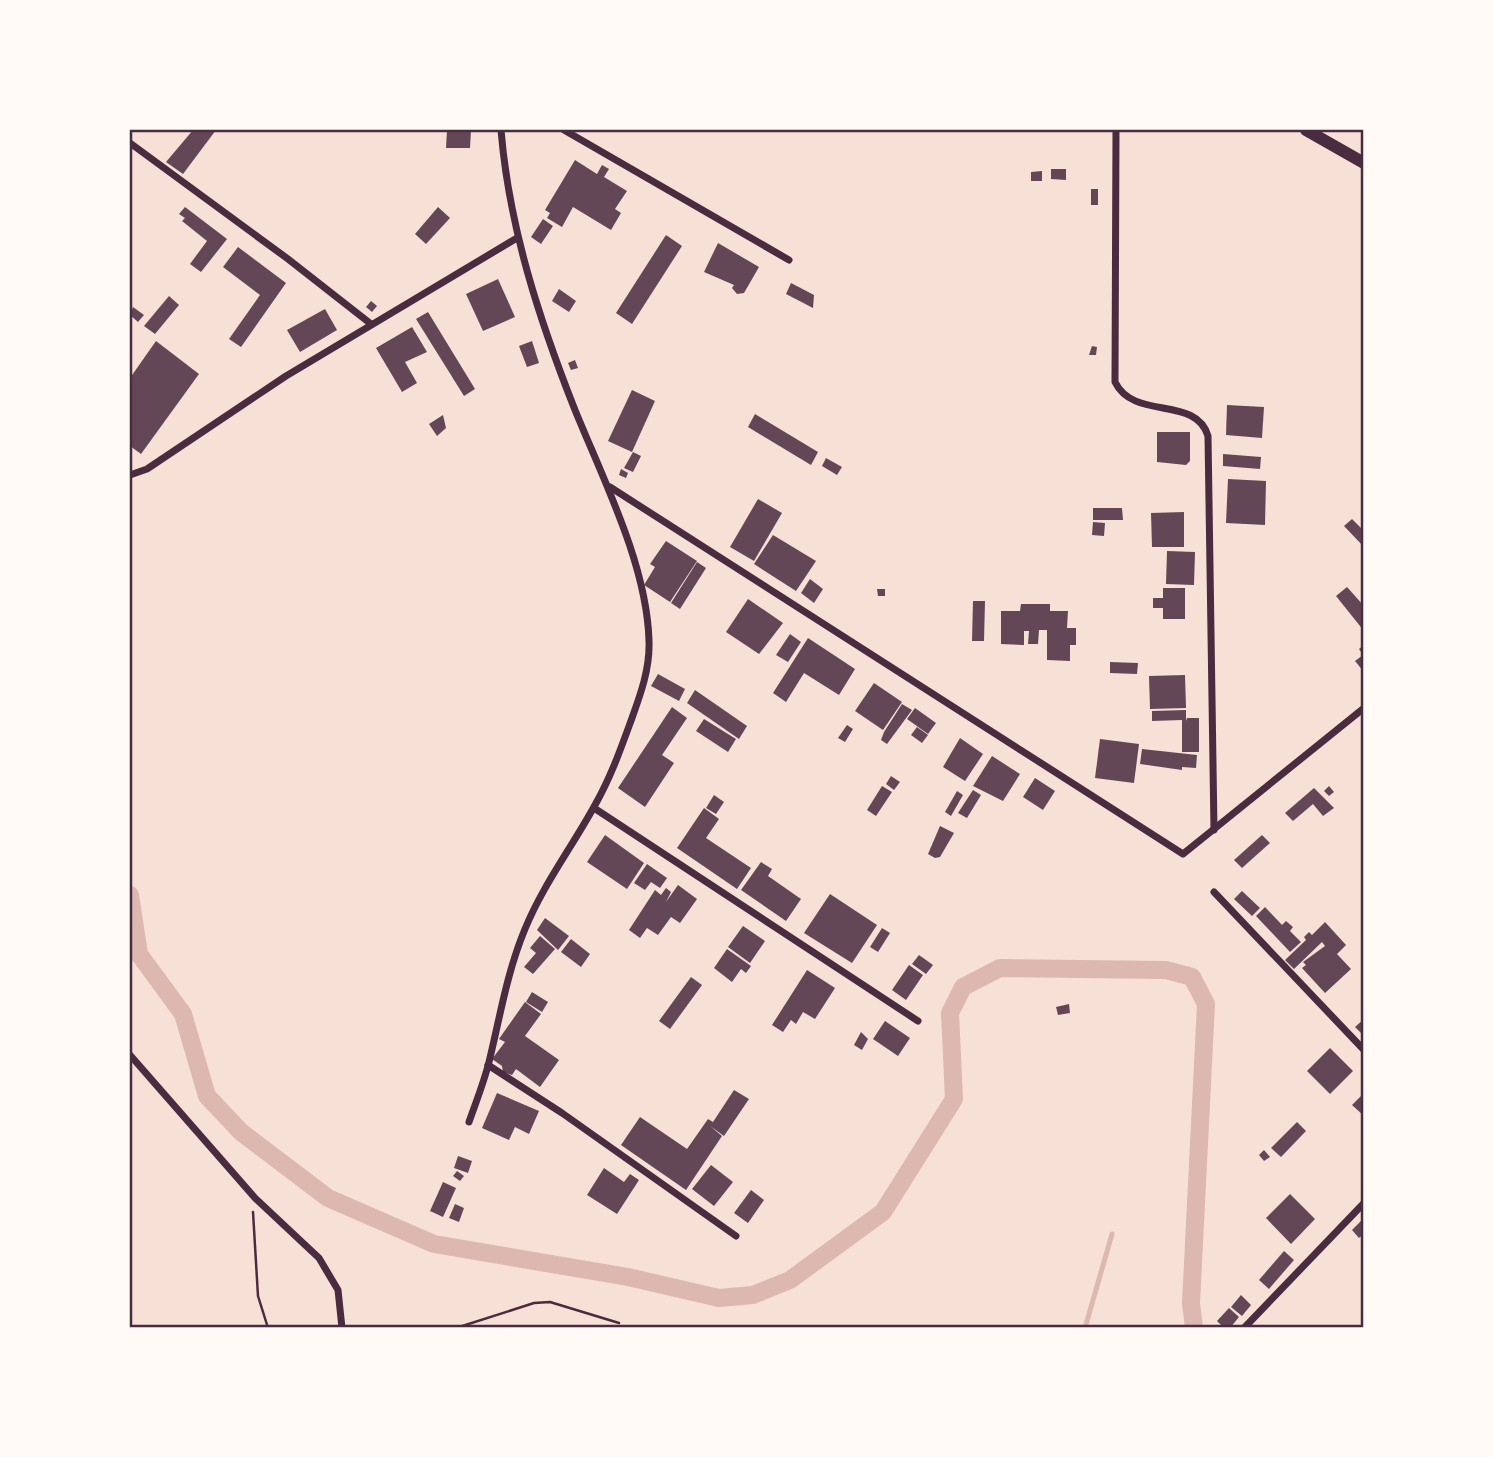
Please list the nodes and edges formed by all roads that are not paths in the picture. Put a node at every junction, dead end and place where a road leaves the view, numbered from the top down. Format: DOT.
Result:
graph roads {
  1 [pos="501,130"];
  2 [pos="564,130"];
  3 [pos="1116,130"];
  4 [pos="1306,130"];
  5 [pos="130,143"];
  6 [pos="1363,163"];
  7 [pos="517,238"];
  8 [pos="789,260"];
  9 [pos="371,324"];
  10 [pos="130,475"];
  11 [pos="609,487"];
  12 [pos="1363,708"];
  13 [pos="594,807"];
  14 [pos="1214,831"];
  15 [pos="1214,892"];
  16 [pos="918,1021"];
  17 [pos="1363,1050"];
  18 [pos="130,1055"];
  19 [pos="488,1065"];
  20 [pos="469,1122"];
  21 [pos="1363,1203"];
  22 [pos="736,1236"];
  23 [pos="342,1328"];
  24 [pos="1244,1328"];
  1 -- 7 [label="street"];
  2 -- 8 [label="street"];
  3 -- 14 [label="street"];
  4 -- 6 [label="highway"];
  5 -- 9 [label="street"];
  7 -- 9 [label="street"];
  7 -- 11 [label="street"];
  9 -- 10 [label="street"];
  11 -- 13 [label="street"];
  11 -- 14 [label="street"];
  12 -- 14 [label="street"];
  13 -- 16 [label="street"];
  13 -- 19 [label="street"];
  15 -- 17 [label="street"];
  18 -- 23 [label="street"];
  19 -- 20 [label="street"];
  19 -- 22 [label="street"];
  21 -- 24 [label="street"];
}
